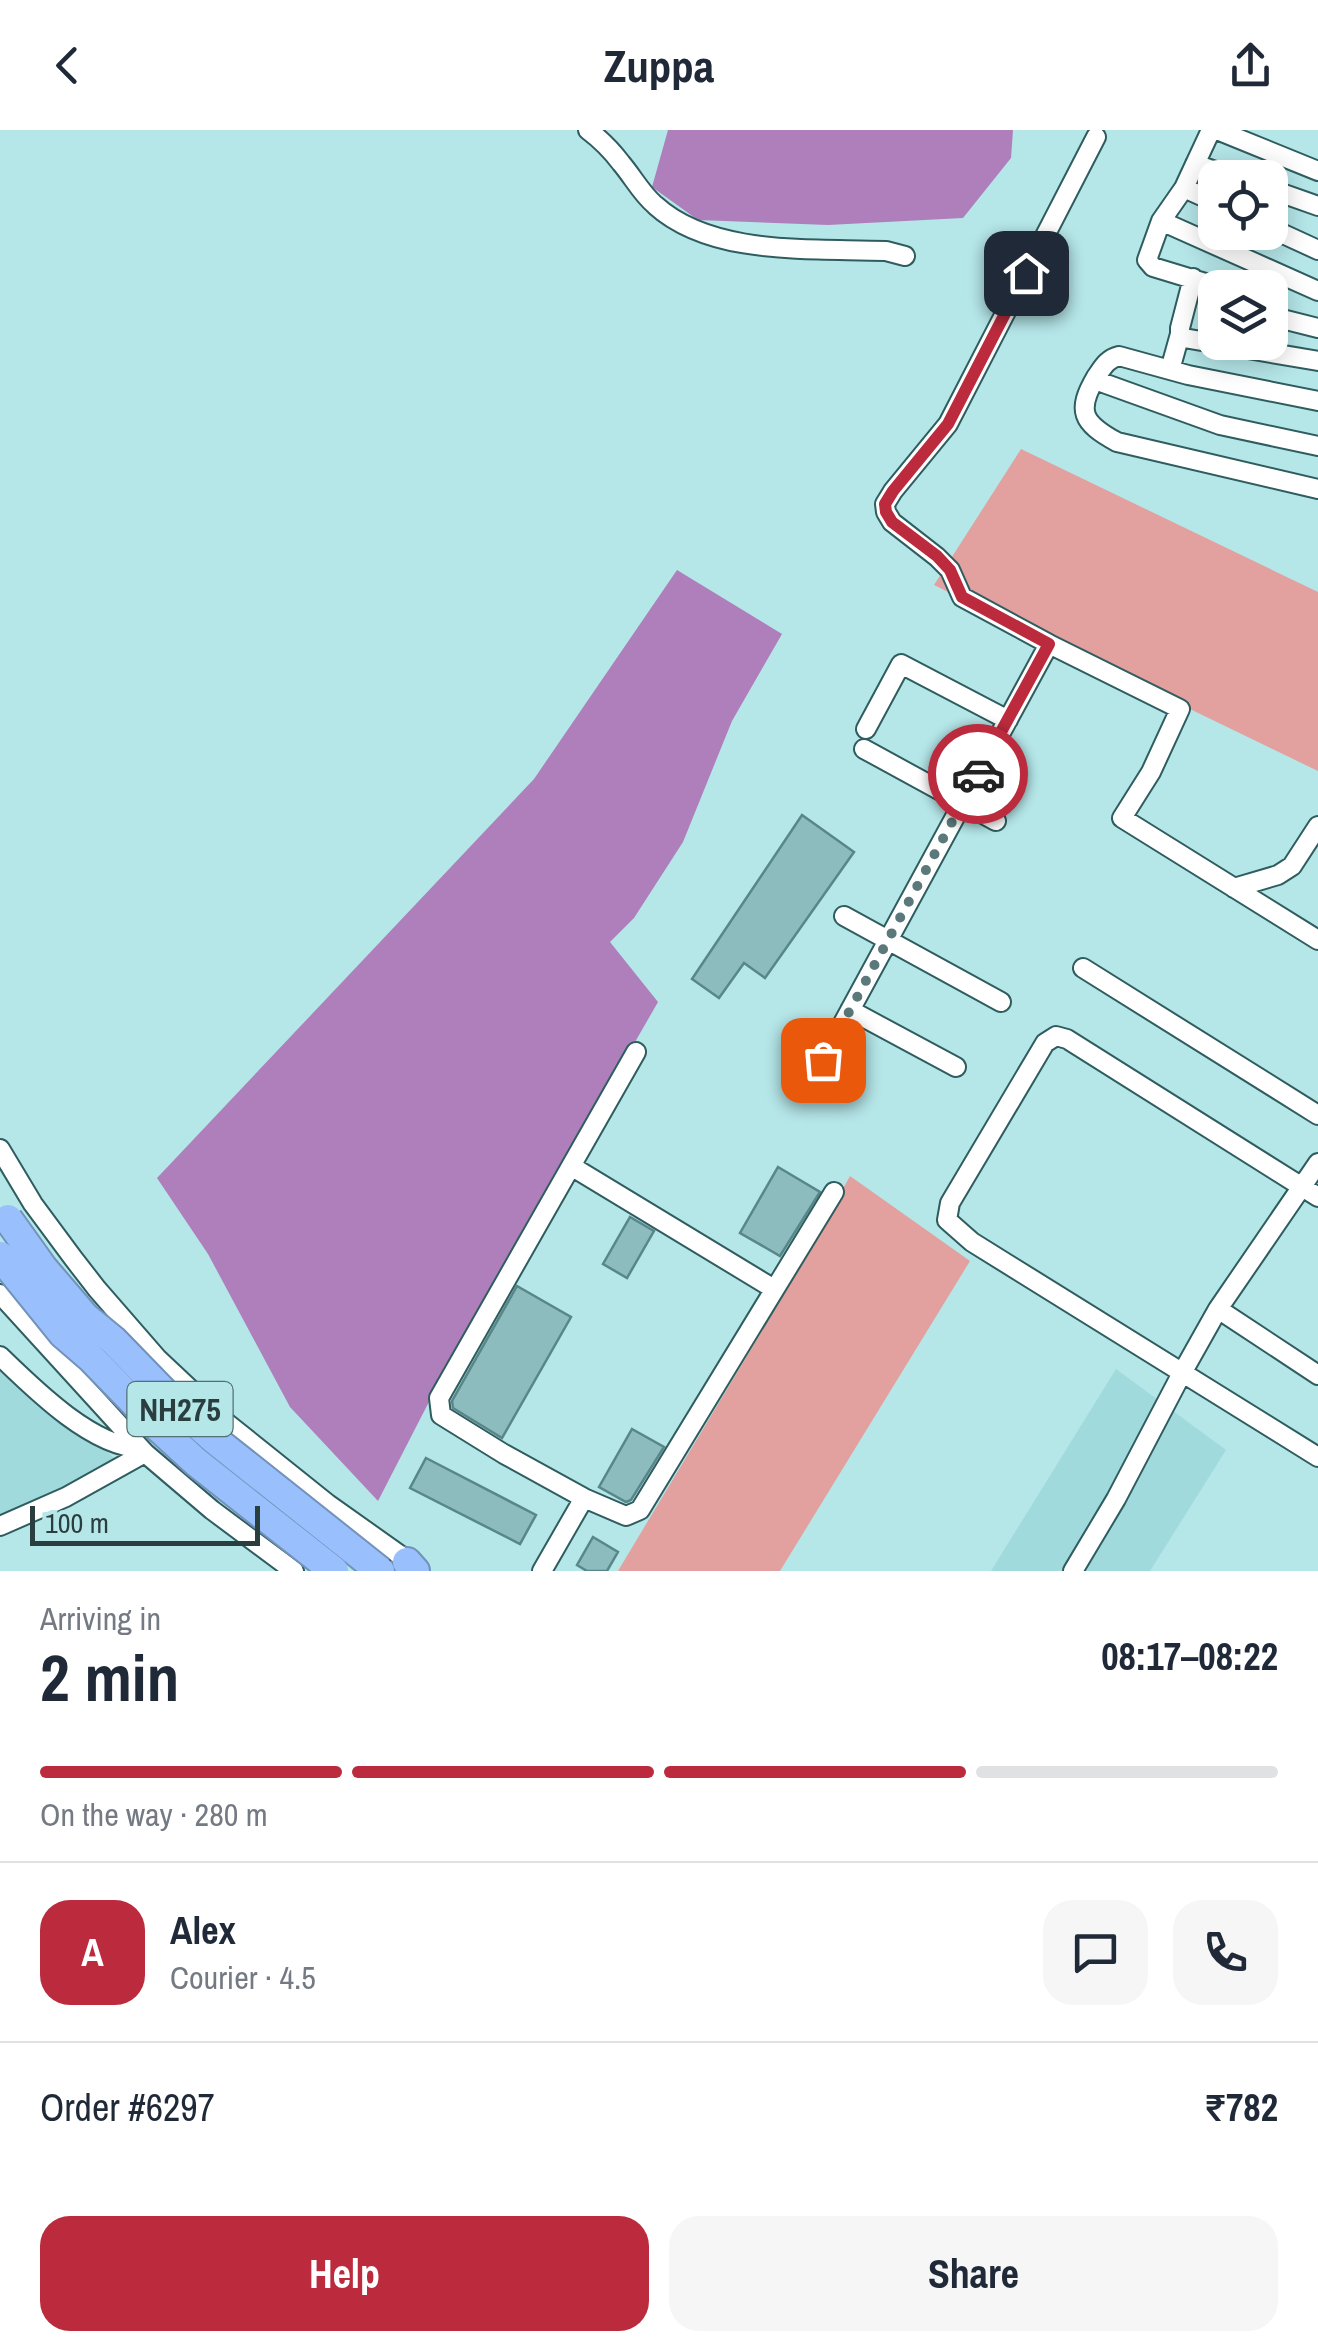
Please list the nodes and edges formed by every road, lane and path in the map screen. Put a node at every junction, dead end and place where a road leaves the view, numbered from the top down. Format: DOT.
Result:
graph roads {
  1 [pos="588,130"];
  2 [pos="1214,130"];
  3 [pos="1096,137"];
  4 [pos="1196,164"];
  5 [pos="1318,171"];
  6 [pos="1184,188"];
  7 [pos="1198,194"];
  8 [pos="1288,196"];
  9 [pos="1318,206"];
  10 [pos="1161,221"];
  11 [pos="1288,236"];
  12 [pos="1318,250"];
  13 [pos="905,256"];
  14 [pos="1192,278"];
  15 [pos="1198,280"];
  16 [pos="1318,291"];
  17 [pos="1288,320"];
  18 [pos="1318,328"];
  19 [pos="1180,334"];
  20 [pos="1318,362"];
  21 [pos="1170,370"];
  22 [pos="1095,380"];
  23 [pos="1318,401"];
  24 [pos="1318,446"];
  25 [pos="1318,488"];
  26 [pos="1049,644"];
  27 [pos="1008,720"];
  28 [pos="866,729"];
  29 [pos="864,749"];
  30 [pos="963,803"];
  31 [pos="996,820"];
  32 [pos="1318,826"];
  33 [pos="1234,888"];
  34 [pos="844,916"];
  35 [pos="888,940"];
  36 [pos="1318,940"];
  37 [pos="1084,968"];
  38 [pos="1002,1002"];
  39 [pos="850,1010"];
  40 [pos="636,1052"];
  41 [pos="823,1060"];
  42 [pos="956,1068"];
  43 [pos="1318,1116"];
  44 [pos="0,1150"];
  45 [pos="1318,1163"];
  46 [pos="571,1166"];
  47 [pos="834,1192"];
  48 [pos="1310,1192"];
  49 [pos="4,1213"];
  50 [pos="0,1256"];
  51 [pos="73,1258"];
  52 [pos="774,1289"];
  53 [pos="0,1294"];
  54 [pos="1218,1309"];
  55 [pos="18,1315"];
  56 [pos="0,1356"];
  57 [pos="1182,1374"];
  58 [pos="1318,1374"];
  59 [pos="142,1451"];
  60 [pos="1318,1457"];
  61 [pos="584,1498"];
  62 [pos="0,1526"];
  63 [pos="417,1568"];
  64 [pos="294,1571"];
  65 [pos="334,1571"];
  66 [pos="380,1571"];
  67 [pos="542,1571"];
  68 [pos="1073,1571"];
  1 -- 13 [label="street"];
  2 -- 4 [label="street"];
  2 -- 5 [label="street"];
  3 -- 26 [label="street"];
  4 -- 6 [label="street"];
  6 -- 7 [label="street"];
  6 -- 10 [label="street"];
  8 -- 9 [label="street"];
  10 -- 14 [label="street"];
  10 -- 16 [label="street"];
  11 -- 12 [label="street"];
  14 -- 15 [label="street"];
  14 -- 19 [label="street"];
  17 -- 18 [label="street"];
  19 -- 20 [label="street"];
  19 -- 21 [label="street"];
  21 -- 22 [label="street"];
  21 -- 23 [label="street"];
  22 -- 24 [label="street"];
  22 -- 25 [label="street"];
  26 -- 27 [label="street"];
  26 -- 33 [label="street"];
  27 -- 28 [label="street"];
  27 -- 30 [label="street"];
  29 -- 30 [label="street"];
  30 -- 31 [label="street"];
  30 -- 35 [label="street"];
  32 -- 33 [label="street"];
  33 -- 36 [label="street"];
  34 -- 35 [label="street"];
  35 -- 38 [label="street"];
  35 -- 39 [label="street"];
  37 -- 43 [label="street"];
  39 -- 41 [label="street"];
  39 -- 42 [label="street"];
  40 -- 46 [label="street"];
  44 -- 51 [label="street, NH275"];
  45 -- 48 [label="street"];
  46 -- 52 [label="street"];
  46 -- 61 [label="street"];
  47 -- 52 [label="street"];
  48 -- 54 [label="street"];
  48 -- 57 [label="street"];
  49 -- 66 [label="highway, NH275, bridge"];
  50 -- 65 [label="highway, NH275, bridge"];
  51 -- 55 [label="street"];
  51 -- 63 [label="street, NH275"];
  52 -- 61 [label="street"];
  53 -- 55 [label="street, NH275"];
  54 -- 57 [label="street"];
  54 -- 58 [label="street"];
  55 -- 59 [label="street, NH275"];
  56 -- 59 [label="street"];
  57 -- 60 [label="street"];
  57 -- 68 [label="street"];
  59 -- 62 [label="street"];
  59 -- 64 [label="street, NH275"];
  61 -- 67 [label="street"];
}
